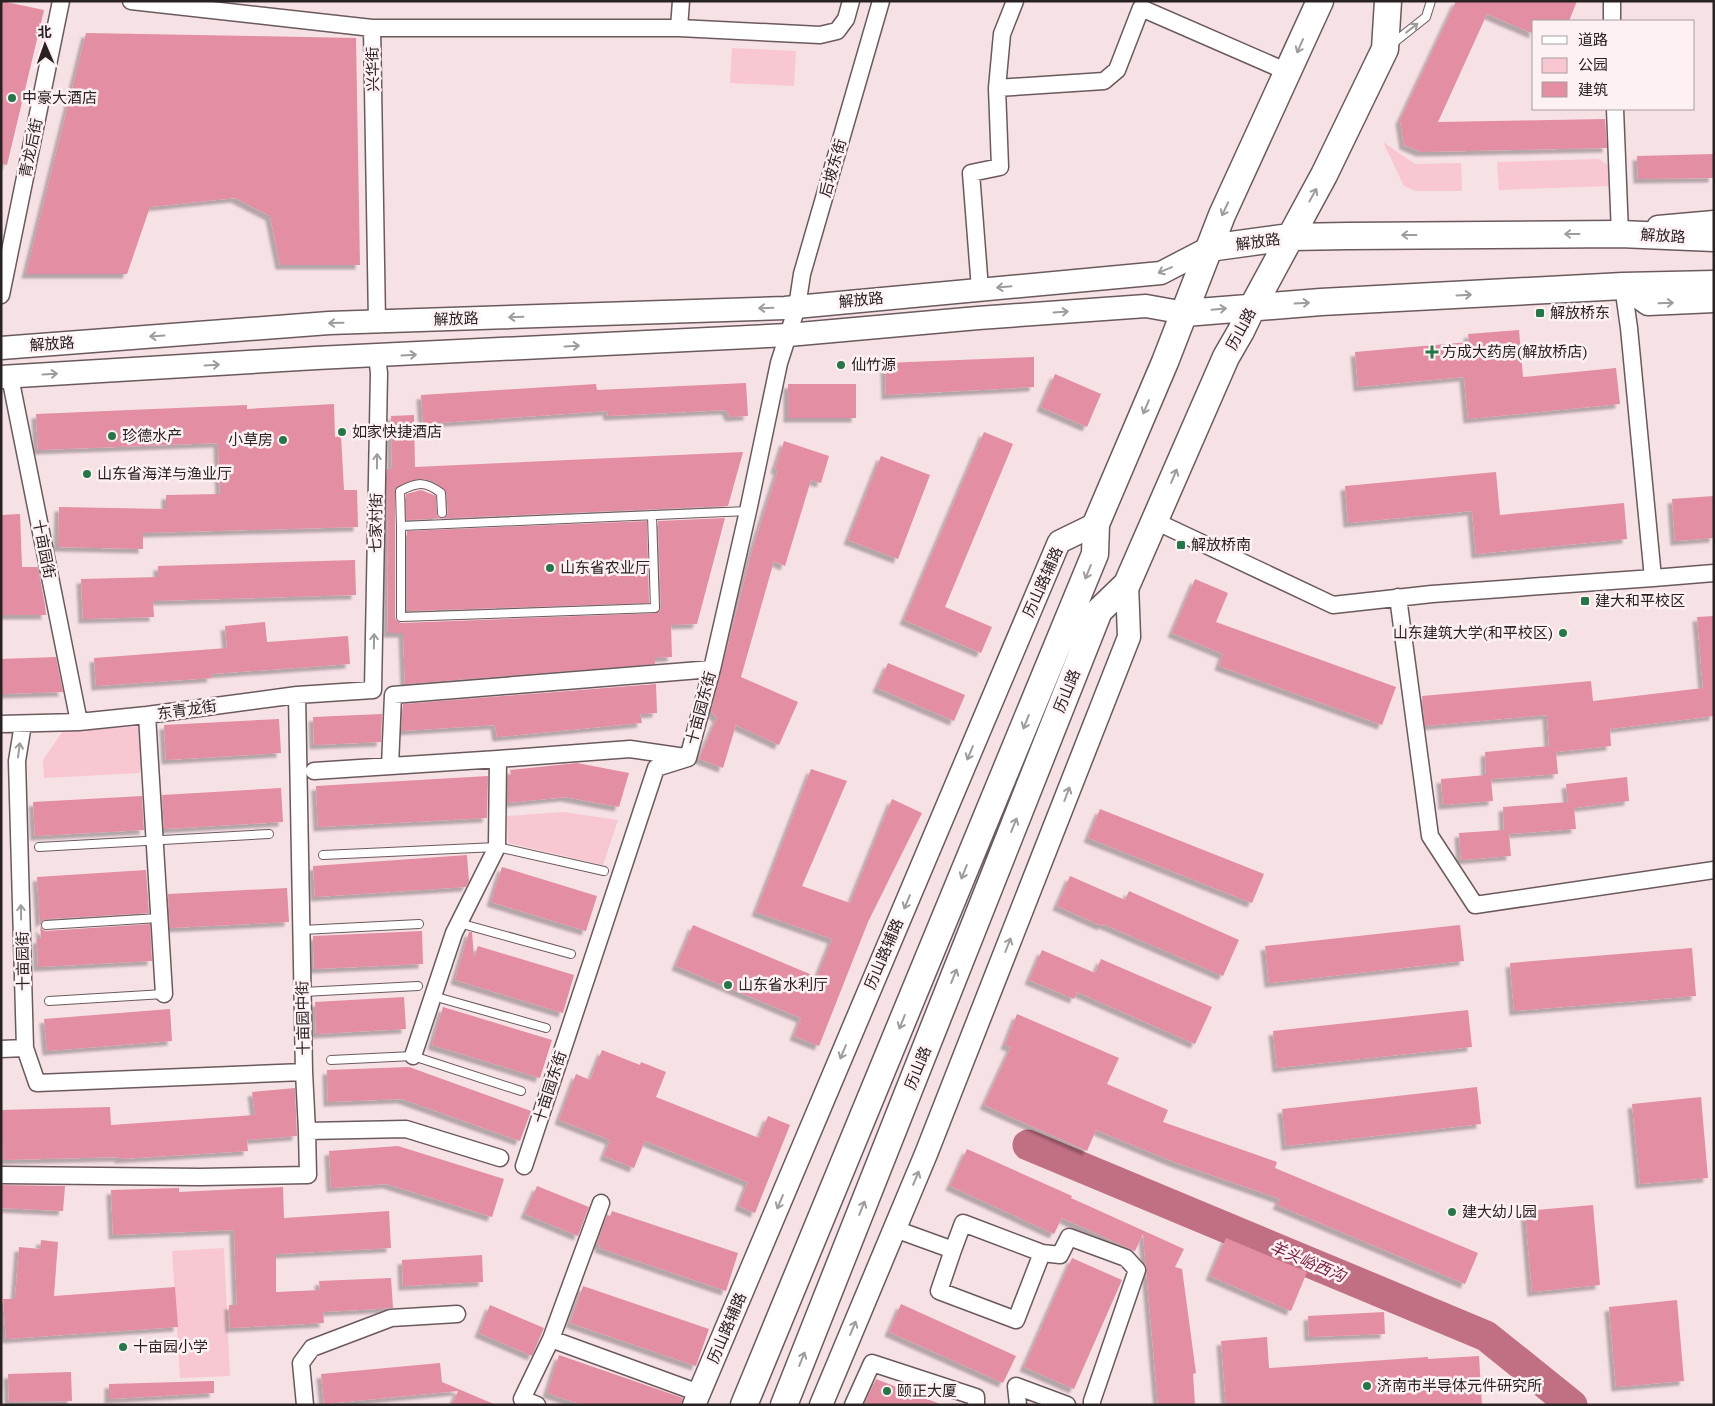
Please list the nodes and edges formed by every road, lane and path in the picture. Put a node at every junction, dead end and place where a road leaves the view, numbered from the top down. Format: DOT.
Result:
graph roads {
  1 [pos="61,1"];
  2 [pos="132,1"];
  3 [pos="681,1"];
  4 [pos="851,1"];
  5 [pos="881,1"];
  6 [pos="1015,1"];
  7 [pos="1320,1"];
  8 [pos="1388,1"];
  9 [pos="1431,1"];
  10 [pos="1612,1"];
  11 [pos="1612,20"];
  12 [pos="372,28"];
  13 [pos="679,28"];
  14 [pos="1385,50"];
  15 [pos="1288,72"];
  16 [pos="998,88"];
  17 [pos="1615,110"];
  18 [pos="1714,222"];
  19 [pos="1620,234"];
  20 [pos="1290,237"];
  21 [pos="1714,238"];
  22 [pos="1209,248"];
  23 [pos="1714,284"];
  24 [pos="1624,286"];
  25 [pos="980,289"];
  26 [pos="1,295"];
  27 [pos="1714,301"];
  28 [pos="797,306"];
  29 [pos="1253,306"];
  30 [pos="1185,313"];
  31 [pos="377,322"];
  32 [pos="788,335"];
  33 [pos="1,348"];
  34 [pos="377,356"];
  35 [pos="6,377"];
  36 [pos="748,511"];
  37 [pos="442,514"];
  38 [pos="652,515"];
  39 [pos="1155,521"];
  40 [pos="1096,524"];
  41 [pos="401,526"];
  42 [pos="1714,574"];
  43 [pos="1653,578"];
  44 [pos="1127,584"];
  45 [pos="1398,598"];
  46 [pos="712,669"];
  47 [pos="373,690"];
  48 [pos="297,695"];
  49 [pos="147,715"];
  50 [pos="79,722"];
  51 [pos="1,724"];
  52 [pos="22,724"];
  53 [pos="688,758"];
  54 [pos="498,759"];
  55 [pos="390,766"];
  56 [pos="314,771"];
  57 [pos="269,834"];
  58 [pos="155,840"];
  59 [pos="498,847"];
  60 [pos="39,848"];
  61 [pos="323,855"];
  62 [pos="1714,870"];
  63 [pos="604,871"];
  64 [pos="159,918"];
  65 [pos="459,923"];
  66 [pos="419,924"];
  67 [pos="46,925"];
  68 [pos="302,930"];
  69 [pos="571,954"];
  70 [pos="418,986"];
  71 [pos="303,992"];
  72 [pos="164,994"];
  73 [pos="433,996"];
  74 [pos="49,1001"];
  75 [pos="546,1028"];
  76 [pos="25,1048"];
  77 [pos="1,1049"];
  78 [pos="413,1056"];
  79 [pos="331,1060"];
  80 [pos="304,1072"];
  81 [pos="521,1091"];
  82 [pos="307,1131"];
  83 [pos="500,1158"];
  84 [pos="524,1166"];
  85 [pos="1,1175"];
  86 [pos="601,1203"];
  87 [pos="895,1229"];
  88 [pos="953,1250"];
  89 [pos="1042,1253"];
  90 [pos="457,1314"];
  91 [pos="552,1340"];
  92 [pos="697,1399"];
  93 [pos="305,1405"];
  94 [pos="538,1405"];
  95 [pos="744,1405"];
  96 [pos="784,1405"];
  97 [pos="821,1405"];
  98 [pos="853,1405"];
  99 [pos="976,1405"];
  100 [pos="1018,1405"];
  101 [pos="1067,1405"];
  102 [pos="1092,1405"];
  1 -- 26 [label="street, 青龙后街"];
  2 -- 12 [label="street, 兴华街"];
  3 -- 13 [label="street"];
  4 -- 13 [label="street"];
  5 -- 28 [label="street, 后坡东街"];
  6 -- 16 [label="street"];
  7 -- 15 [label="main road, 历山路, one-way"];
  8 -- 14 [label="main road, 历山路"];
  14 -- 9 [label="lane, one-way"];
  10 -- 11 [label="street"];
  12 -- 13 [label="street"];
  12 -- 31 [label="street, 兴华街"];
  20 -- 14 [label="main road, 历山路, one-way"];
  15 -- 16 [label="street"];
  15 -- 22 [label="main road, 历山路, one-way"];
  16 -- 25 [label="street"];
  17 -- 19 [label="street"];
  18 -- 19 [label="main road"];
  19 -- 20 [label="main road, 解放路, one-way"];
  19 -- 21 [label="main road, 解放路"];
  20 -- 22 [label="main road, 解放路"];
  20 -- 29 [label="main road, 历山路"];
  22 -- 25 [label="main road, 解放路, one-way"];
  22 -- 30 [label="main road, 历山路"];
  23 -- 24 [label="main road, 解放路"];
  24 -- 27 [label="main road, one-way"];
  29 -- 24 [label="main road, 解放路, one-way"];
  24 -- 43 [label="street"];
  25 -- 28 [label="main road, 解放路"];
  28 -- 31 [label="main road, 解放路, one-way"];
  28 -- 32 [label="street, 后坡东街"];
  30 -- 29 [label="main road, 解放路, one-way"];
  39 -- 29 [label="main road, 历山路, one-way"];
  32 -- 30 [label="main road, 解放路, one-way"];
  30 -- 40 [label="main road, 历山路, one-way"];
  31 -- 33 [label="main road, 解放路, one-way"];
  34 -- 32 [label="main road, 解放路, one-way"];
  32 -- 36 [label="street, 十亩园东街"];
  35 -- 34 [label="main road, 解放路, one-way"];
  47 -- 34 [label="street, 七家村街, one-way"];
  35 -- 50 [label="street, 十亩园街"];
  36 -- 38 [label="lane"];
  36 -- 46 [label="street, 十亩园东街"];
  37 -- 41 [label="lane"];
  38 -- 41 [label="lane"];
  38 -- 41 [label="lane"];
  39 -- 44 [label="main road, 历山路"];
  39 -- 45 [label="street"];
  40 -- 92 [label="main road, 历山路辅路, one-way"];
  40 -- 95 [label="main road, 历山路, one-way"];
  42 -- 43 [label="street"];
  43 -- 45 [label="street"];
  87 -- 44 [label="main road, one-way"];
  96 -- 44 [label="main road, 历山路, one-way"];
  45 -- 62 [label="street"];
  46 -- 53 [label="street, 十亩园东街"];
  46 -- 55 [label="street"];
  47 -- 48 [label="street, 东青龙街"];
  48 -- 49 [label="street, 东青龙街"];
  48 -- 68 [label="street, 十亩园中街"];
  49 -- 50 [label="street, 东青龙街"];
  49 -- 58 [label="street"];
  50 -- 52 [label="street, 东青龙街"];
  51 -- 52 [label="street, 东青龙街"];
  76 -- 52 [label="street, 十亩园街, one-way"];
  53 -- 54 [label="street"];
  53 -- 84 [label="street, 十亩园东街"];
  54 -- 55 [label="street"];
  54 -- 59 [label="street"];
  55 -- 56 [label="street"];
  57 -- 58 [label="lane"];
  58 -- 60 [label="lane"];
  58 -- 64 [label="street"];
  59 -- 61 [label="lane"];
  59 -- 63 [label="lane"];
  59 -- 65 [label="street"];
  64 -- 67 [label="lane"];
  64 -- 72 [label="street"];
  65 -- 69 [label="lane"];
  65 -- 73 [label="street"];
  66 -- 68 [label="lane"];
  68 -- 71 [label="street, 十亩园中街"];
  70 -- 71 [label="lane"];
  71 -- 80 [label="street, 十亩园中街"];
  72 -- 74 [label="lane"];
  73 -- 75 [label="lane"];
  73 -- 78 [label="street"];
  76 -- 77 [label="street"];
  76 -- 80 [label="street, 十亩园中街"];
  78 -- 79 [label="lane"];
  78 -- 81 [label="lane"];
  80 -- 82 [label="street"];
  82 -- 83 [label="street"];
  82 -- 85 [label="street"];
  86 -- 91 [label="street"];
  87 -- 88 [label="street"];
  97 -- 87 [label="main road, one-way"];
  88 -- 89 [label="street"];
  88 -- 89 [label="street"];
  89 -- 102 [label="street"];
  90 -- 93 [label="street"];
  91 -- 92 [label="street"];
  91 -- 94 [label="street"];
  98 -- 99 [label="street"];
  100 -- 101 [label="street"];
}
